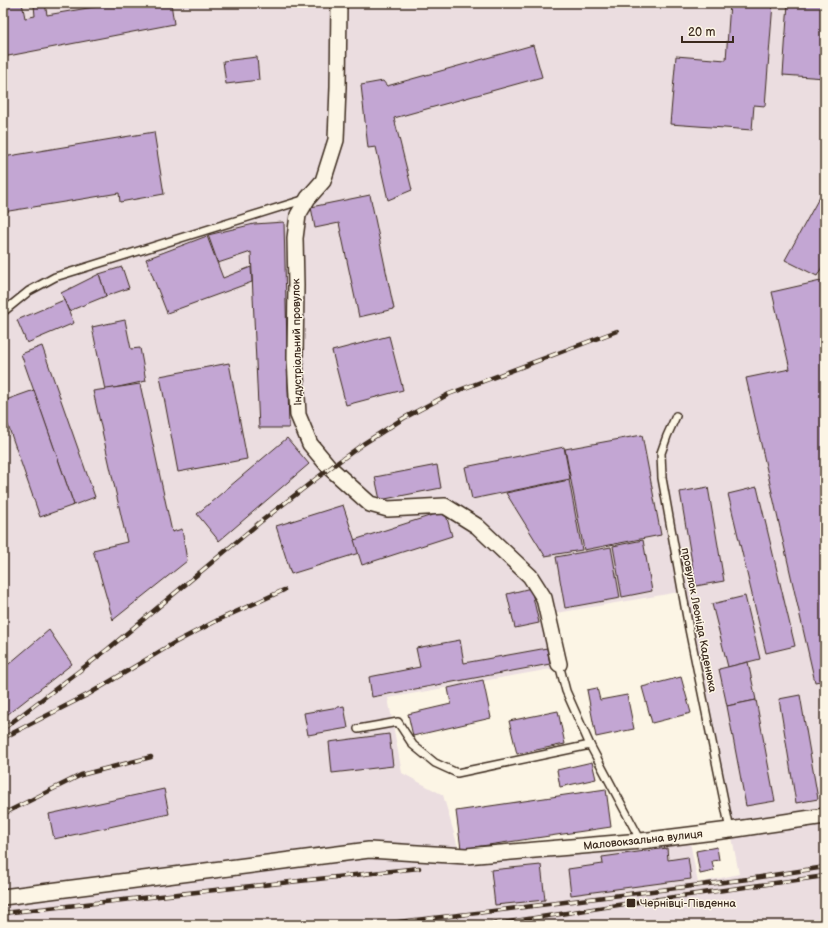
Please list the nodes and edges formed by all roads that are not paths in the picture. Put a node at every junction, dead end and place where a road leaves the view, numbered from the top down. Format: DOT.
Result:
graph roads {
  1 [pos="339,3"];
  2 [pos="308,198"];
  3 [pos="3,312"];
  4 [pos="676,416"];
  5 [pos="560,664"];
  6 [pos="358,728"];
  7 [pos="590,745"];
  8 [pos="825,816"];
  9 [pos="730,830"];
  10 [pos="641,841"];
  11 [pos="3,897"];
  1 -- 2 [label="street, Індустріальний провулок"];
  2 -- 3 [label="lane"];
  2 -- 5 [label="street, Індустріальний провулок"];
  4 -- 9 [label="lane, провулок Леоніда Каденюка"];
  5 -- 7 [label="lane"];
  6 -- 7 [label="lane"];
  7 -- 10 [label="lane"];
  8 -- 9 [label="street, Маловокзальна вулиця"];
  9 -- 10 [label="street, Маловокзальна вулиця"];
  10 -- 11 [label="street, Маловокзальна вулиця"];
}
